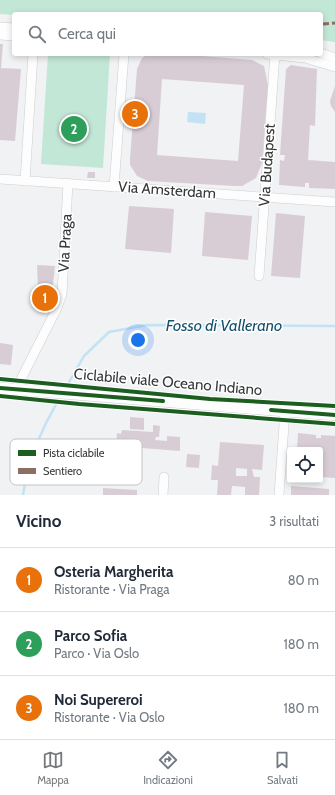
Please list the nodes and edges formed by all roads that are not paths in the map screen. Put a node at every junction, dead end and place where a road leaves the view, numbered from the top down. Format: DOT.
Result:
graph roads {
  1 [pos="0,27"];
  2 [pos="12,28"];
  3 [pos="0,35"];
  4 [pos="12,36"];
  5 [pos="323,54"];
  6 [pos="33,56"];
  7 [pos="124,56"];
  8 [pos="272,56"];
  9 [pos="288,56"];
  10 [pos="335,58"];
  11 [pos="335,67"];
  12 [pos="0,179"];
  13 [pos="24,181"];
  14 [pos="68,183"];
  15 [pos="114,187"];
  16 [pos="265,197"];
  17 [pos="335,202"];
  18 [pos="260,276"];
  19 [pos="0,388"];
  20 [pos="16,390"];
  21 [pos="285,411"];
  22 [pos="335,414"];
  23 [pos="164,477"];
  24 [pos="163,495"];
  25 [pos="279,495"];
  1 -- 2 [label="street"];
  3 -- 4 [label="street"];
  5 -- 10 [label="street"];
  6 -- 13 [label="street"];
  7 -- 15 [label="street"];
  8 -- 16 [label="street, Via Budapest"];
  9 -- 11 [label="street"];
  12 -- 13 [label="street, Via Amsterdam"];
  13 -- 14 [label="street, Via Amsterdam"];
  14 -- 15 [label="street, Via Amsterdam"];
  14 -- 20 [label="street, Via Praga"];
  15 -- 16 [label="street, Via Amsterdam"];
  16 -- 17 [label="street, Via Amsterdam"];
  16 -- 18 [label="street, Via Budapest"];
  19 -- 20 [label="street"];
  20 -- 21 [label="street"];
  21 -- 22 [label="street"];
  21 -- 25 [label="street"];
  23 -- 24 [label="street"];
}
